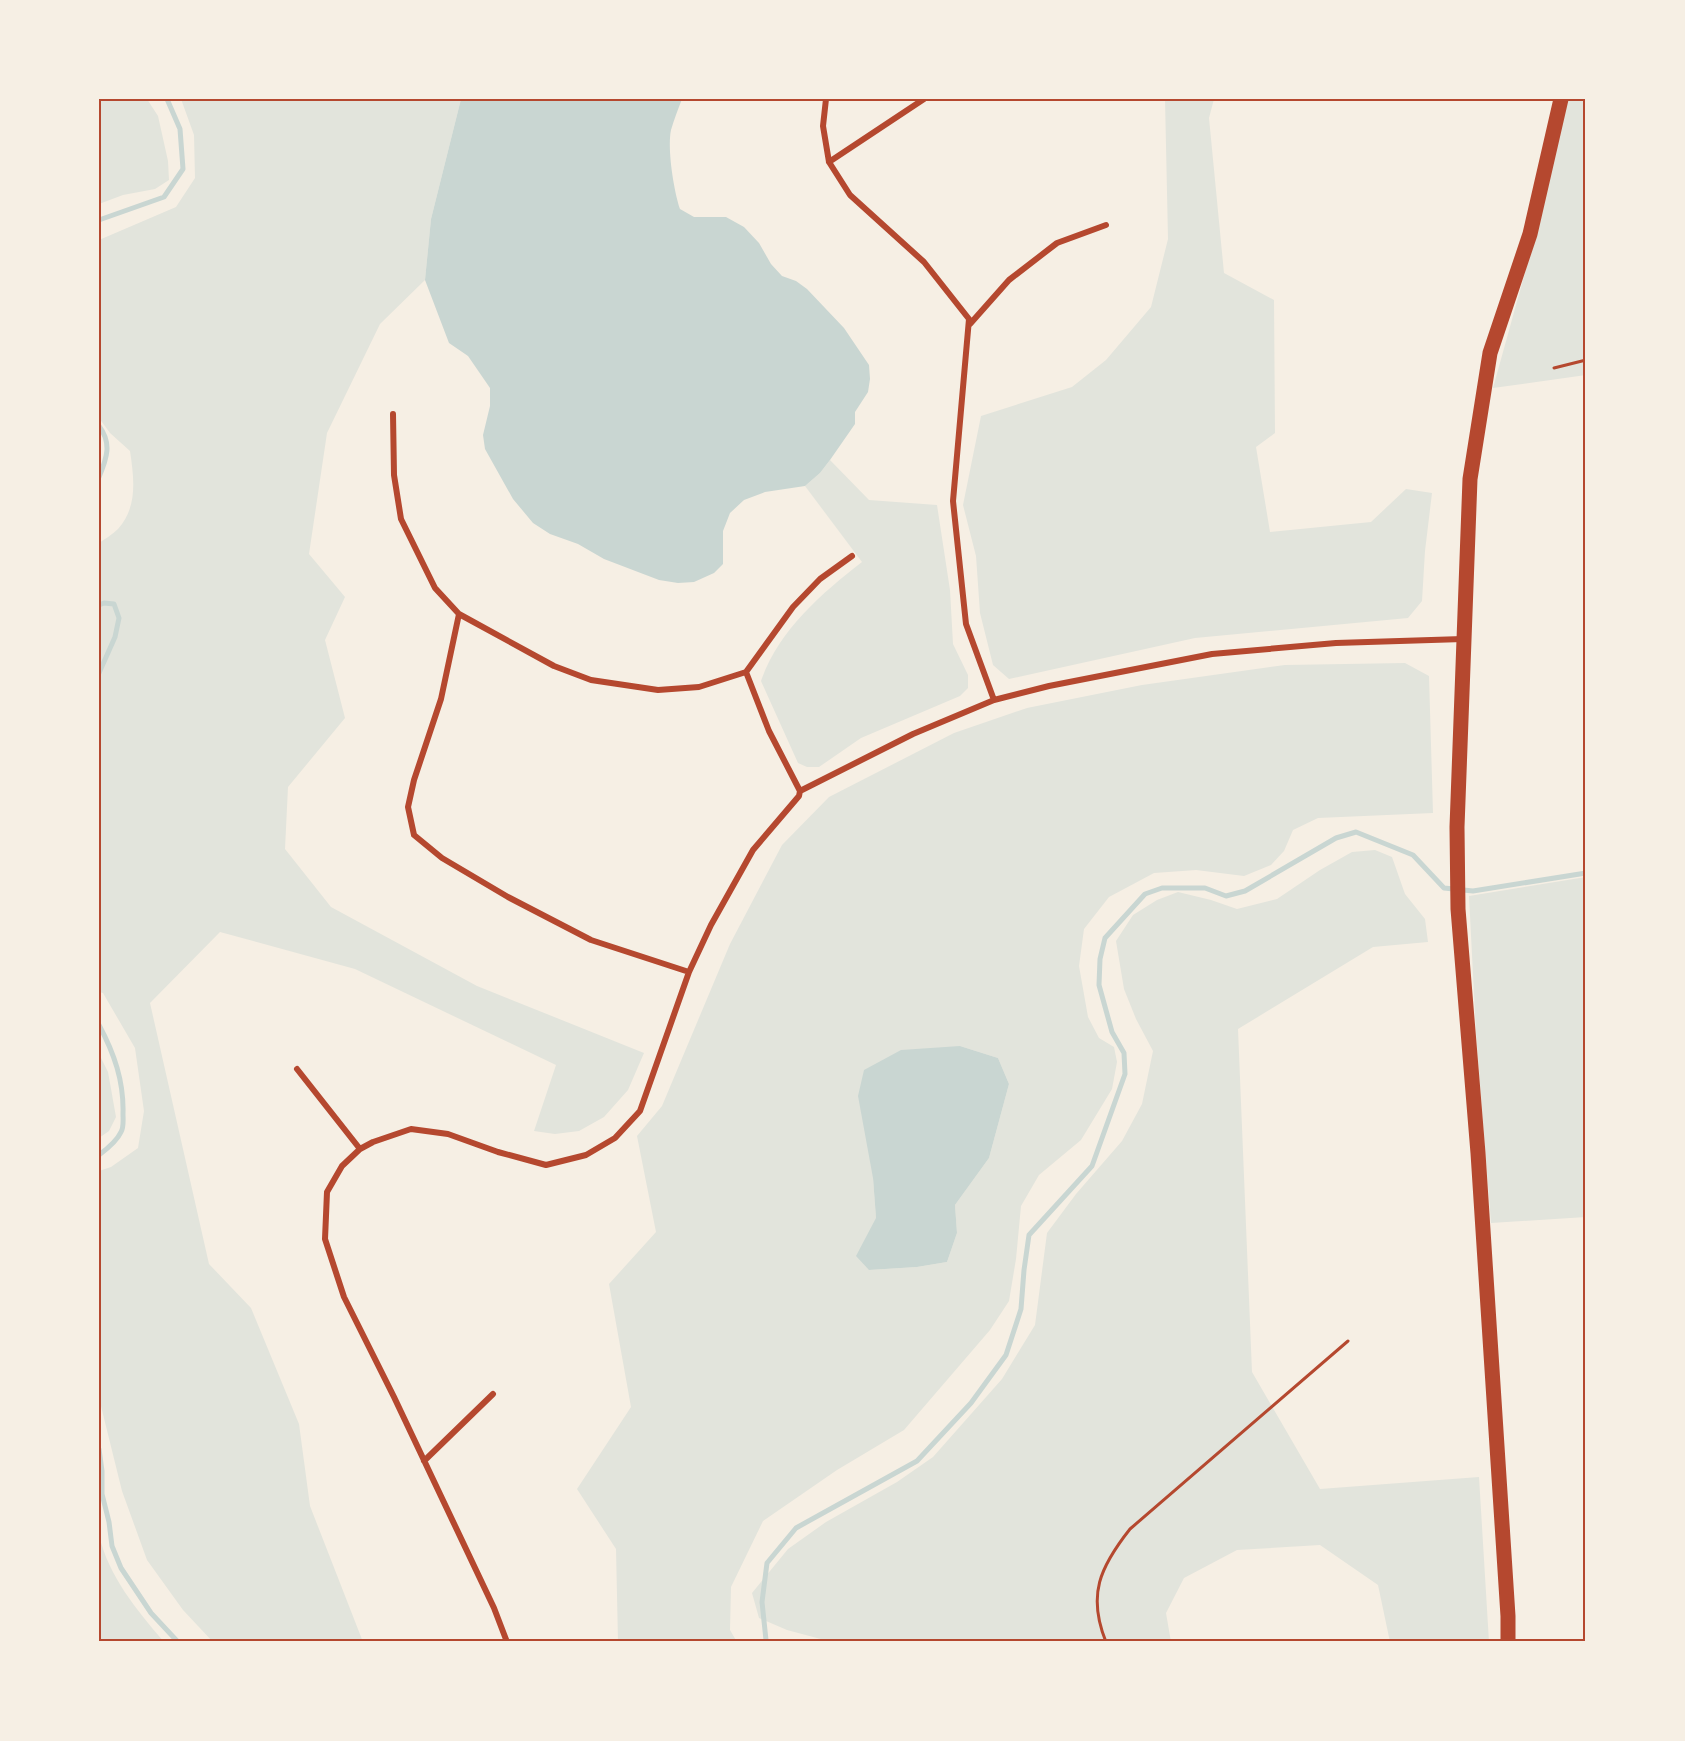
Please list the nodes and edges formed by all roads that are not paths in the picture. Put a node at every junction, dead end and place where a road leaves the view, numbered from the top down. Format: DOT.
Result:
graph roads {
  1 [pos="826,99"];
  2 [pos="924,99"];
  3 [pos="1561,99"];
  4 [pos="829,162"];
  5 [pos="1106,225"];
  6 [pos="969,324"];
  7 [pos="393,414"];
  8 [pos="852,556"];
  9 [pos="459,614"];
  10 [pos="1463,639"];
  11 [pos="746,672"];
  12 [pos="994,700"];
  13 [pos="800,791"];
  14 [pos="689,972"];
  15 [pos="297,1069"];
  16 [pos="360,1149"];
  17 [pos="494,1394"];
  18 [pos="424,1461"];
  19 [pos="507,1642"];
  20 [pos="1508,1642"];
  1 -- 4 [label="street"];
  2 -- 4 [label="street"];
  3 -- 10 [label="main road"];
  4 -- 6 [label="street"];
  5 -- 6 [label="street"];
  6 -- 12 [label="street"];
  7 -- 9 [label="street"];
  8 -- 11 [label="street"];
  9 -- 11 [label="street"];
  9 -- 14 [label="street"];
  10 -- 12 [label="street"];
  10 -- 20 [label="main road"];
  11 -- 13 [label="street"];
  12 -- 13 [label="street"];
  13 -- 14 [label="street"];
  14 -- 16 [label="street"];
  15 -- 16 [label="street"];
  16 -- 18 [label="street"];
  17 -- 18 [label="street"];
  18 -- 19 [label="street"];
}
